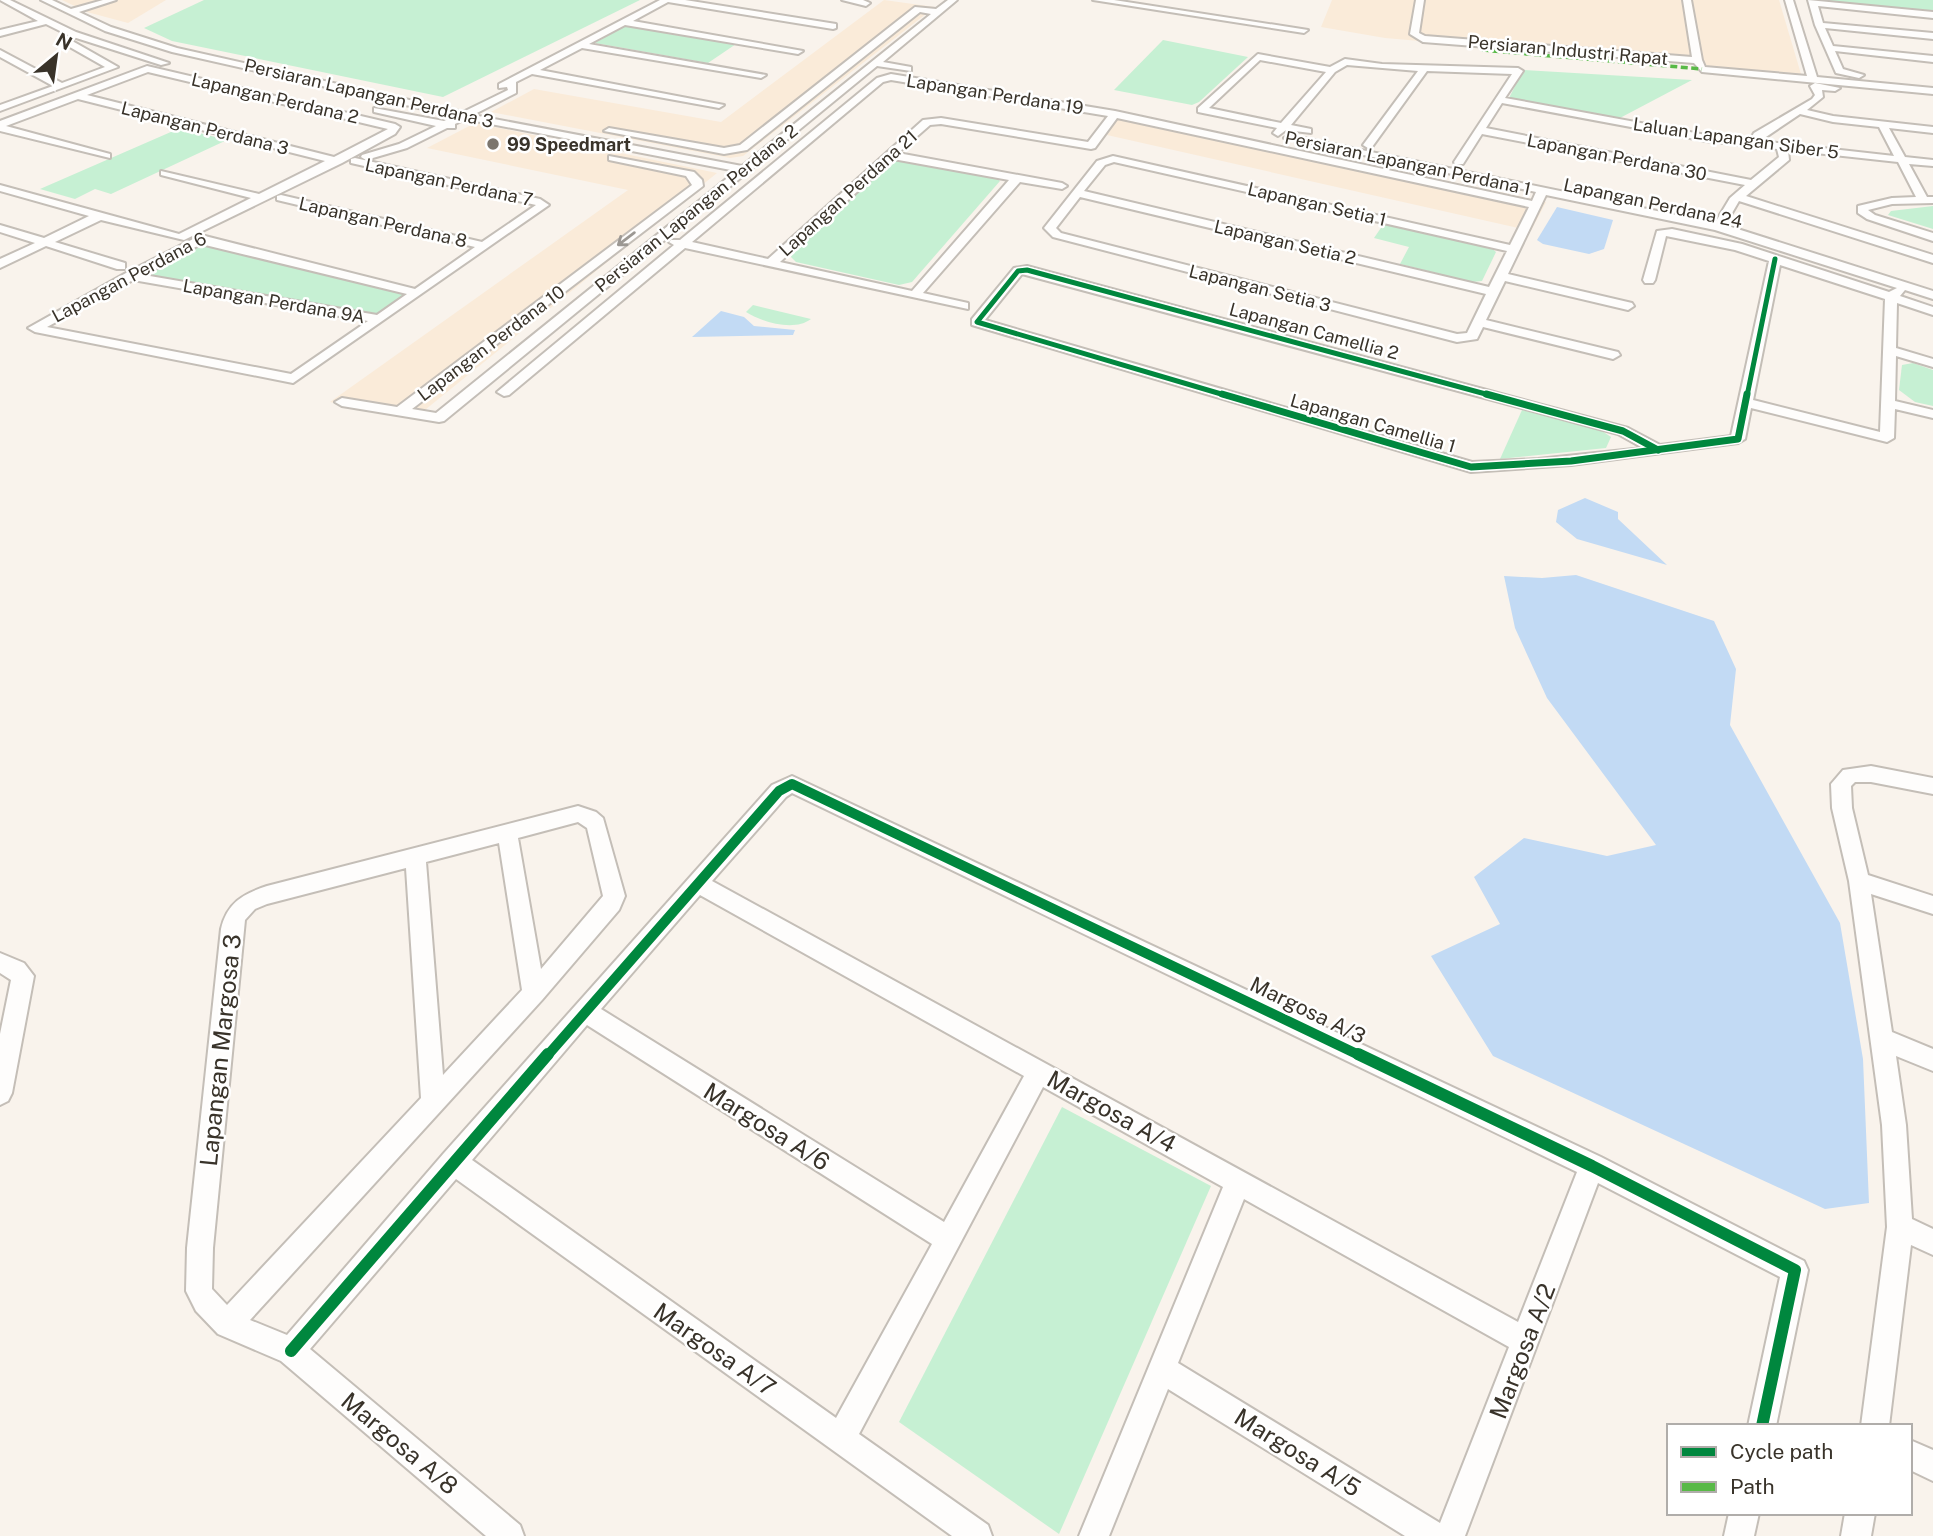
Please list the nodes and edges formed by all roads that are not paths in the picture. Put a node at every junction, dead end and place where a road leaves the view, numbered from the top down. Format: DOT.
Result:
graph roads {
  1 [pos="45,0"];
  2 [pos="77,0"];
  3 [pos="112,0"];
  4 [pos="667,0"];
  5 [pos="846,0"];
  6 [pos="953,0"];
  7 [pos="1097,0"];
  8 [pos="1170,0"];
  9 [pos="1420,0"];
  10 [pos="1687,0"];
  11 [pos="1789,0"];
  12 [pos="1812,2"];
  13 [pos="4,3"];
  14 [pos="866,3"];
  15 [pos="91,7"];
  16 [pos="1162,9"];
  17 [pos="70,12"];
  18 [pos="938,12"];
  19 [pos="1933,15"];
  20 [pos="47,21"];
  21 [pos="623,22"];
  22 [pos="33,25"];
  23 [pos="1819,25"];
  24 [pos="833,26"];
  25 [pos="1304,30"];
  26 [pos="0,33"];
  27 [pos="1933,36"];
  28 [pos="748,43"];
  29 [pos="581,45"];
  30 [pos="1828,48"];
  31 [pos="738,49"];
  32 [pos="175,50"];
  33 [pos="799,51"];
  34 [pos="0,53"];
  35 [pos="729,55"];
  36 [pos="1933,58"];
  37 [pos="875,63"];
  38 [pos="149,64"];
  39 [pos="1700,65"];
  40 [pos="711,67"];
  41 [pos="1424,69"];
  42 [pos="1332,70"];
  43 [pos="531,71"];
  44 [pos="761,75"];
  45 [pos="511,81"];
  46 [pos="1814,82"];
  47 [pos="1933,83"];
  48 [pos="61,86"];
  49 [pos="1933,91"];
  50 [pos="75,95"];
  51 [pos="320,98"];
  52 [pos="1933,99"];
  53 [pos="1499,100"];
  54 [pos="719,105"];
  55 [pos="484,107"];
  56 [pos="1,108"];
  57 [pos="372,109"];
  58 [pos="503,111"];
  59 [pos="1121,111"];
  60 [pos="1800,111"];
  61 [pos="452,112"];
  62 [pos="466,116"];
  63 [pos="483,120"];
  64 [pos="432,122"];
  65 [pos="1882,124"];
  66 [pos="448,125"];
  67 [pos="0,126"];
  68 [pos="602,129"];
  69 [pos="1479,130"];
  70 [pos="1933,130"];
  71 [pos="1279,131"];
  72 [pos="479,132"];
  73 [pos="614,132"];
  74 [pos="492,134"];
  75 [pos="599,142"];
  76 [pos="1753,143"];
  77 [pos="1368,145"];
  78 [pos="1782,146"];
  79 [pos="385,149"];
  80 [pos="584,152"];
  81 [pos="597,155"];
  82 [pos="889,155"];
  83 [pos="106,156"];
  84 [pos="335,160"];
  85 [pos="1902,160"];
  86 [pos="351,162"];
  87 [pos="1459,162"];
  88 [pos="1933,163"];
  89 [pos="742,169"];
  90 [pos="166,173"];
  91 [pos="1017,178"];
  92 [pos="1754,184"];
  93 [pos="1062,186"];
  94 [pos="0,188"];
  95 [pos="1542,191"];
  96 [pos="1077,193"];
  97 [pos="1738,197"];
  98 [pos="263,198"];
  99 [pos="281,198"];
  100 [pos="1928,200"];
  101 [pos="1535,205"];
  102 [pos="99,216"];
  103 [pos="1720,222"];
  104 [pos="1759,226"];
  105 [pos="0,228"];
  106 [pos="1933,237"];
  107 [pos="658,238"];
  108 [pos="200,240"];
  109 [pos="45,243"];
  110 [pos="682,244"];
  111 [pos="485,246"];
  112 [pos="1819,246"];
  113 [pos="1514,249"];
  114 [pos="604,256"];
  115 [pos="1775,259"];
  116 [pos="1933,259"];
  117 [pos="630,262"];
  118 [pos="0,264"];
  119 [pos="771,264"];
  120 [pos="125,271"];
  121 [pos="1501,276"];
  122 [pos="1649,280"];
  123 [pos="1933,283"];
  124 [pos="1905,286"];
  125 [pos="1493,292"];
  126 [pos="416,293"];
  127 [pos="915,295"];
  128 [pos="1933,295"];
  129 [pos="1891,298"];
  130 [pos="964,306"];
  131 [pos="1628,306"];
  132 [pos="1933,311"];
  133 [pos="378,319"];
  134 [pos="979,319"];
  135 [pos="1479,321"];
  136 [pos="510,329"];
  137 [pos="540,336"];
  138 [pos="1889,350"];
  139 [pos="1613,355"];
  140 [pos="1933,363"];
  141 [pos="504,392"];
  142 [pos="342,401"];
  143 [pos="1745,402"];
  144 [pos="1888,403"];
  145 [pos="401,411"];
  146 [pos="1933,414"];
  147 [pos="1658,450"];
  148 [pos="1933,786"];
  149 [pos="507,831"];
  150 [pos="415,856"];
  151 [pos="1859,881"];
  152 [pos="698,883"];
  153 [pos="1933,905"];
  154 [pos="0,963"];
  155 [pos="534,993"];
  156 [pos="585,1011"];
  157 [pos="1883,1039"];
  158 [pos="1933,1060"];
  159 [pos="1039,1070"];
  160 [pos="0,1093"];
  161 [pos="433,1100"];
  162 [pos="453,1162"];
  163 [pos="1592,1166"];
  164 [pos="1238,1182"];
  165 [pos="1900,1227"];
  166 [pos="949,1240"];
  167 [pos="1933,1242"];
  168 [pos="228,1324"];
  169 [pos="1525,1341"];
  170 [pos="291,1351"];
  171 [pos="1162,1368"];
  172 [pos="1762,1424"];
  173 [pos="1875,1424"];
  174 [pos="841,1438"];
  175 [pos="1912,1455"];
  176 [pos="1933,1466"];
  177 [pos="1744,1515"];
  178 [pos="1860,1515"];
  179 [pos="509,1536"];
  180 [pos="977,1536"];
  181 [pos="1094,1536"];
  182 [pos="1433,1536"];
  183 [pos="1450,1536"];
  184 [pos="1739,1536"];
  185 [pos="1856,1536"];
  1 -- 17 [label="street, Persiaran Lapangan Perdana 3"];
  2 -- 15 [label="street"];
  3 -- 15 [label="street"];
  4 -- 21 [label="street, Lapangan Perdana 6"];
  4 -- 24 [label="street"];
  5 -- 14 [label="street"];
  6 -- 18 [label="street, Persiaran Lapangan Perdana 2"];
  7 -- 16 [label="street"];
  8 -- 16 [label="street"];
  9 -- 39 [label="street, Persiaran Industri Rapat"];
  10 -- 39 [label="street, Persiaran Industri Rapat"];
  11 -- 46 [label="street"];
  12 -- 19 [label="street"];
  12 -- 23 [label="street"];
  13 -- 20 [label="street"];
  15 -- 17 [label="street"];
  16 -- 25 [label="street"];
  17 -- 32 [label="street, Persiaran Lapangan Perdana 3"];
  18 -- 37 [label="street, Persiaran Lapangan Perdana 2"];
  18 -- 73 [label="street"];
  20 -- 22 [label="street"];
  20 -- 38 [label="street"];
  21 -- 28 [label="street"];
  21 -- 29 [label="street, Lapangan Perdana 6"];
  22 -- 26 [label="street"];
  22 -- 48 [label="street"];
  23 -- 27 [label="street"];
  23 -- 30 [label="street"];
  28 -- 31 [label="street"];
  28 -- 33 [label="street"];
  29 -- 40 [label="street"];
  29 -- 43 [label="street, Lapangan Perdana 6"];
  30 -- 36 [label="street"];
  30 -- 47 [label="street"];
  32 -- 38 [label="street"];
  32 -- 61 [label="street, Persiaran Lapangan Perdana 3"];
  34 -- 48 [label="street"];
  35 -- 40 [label="street"];
  37 -- 59 [label="street, Persiaran Lapangan Perdana 1"];
  37 -- 89 [label="street, Persiaran Lapangan Perdana 2"];
  38 -- 50 [label="street"];
  38 -- 51 [label="street"];
  38 -- 56 [label="street"];
  38 -- 84 [label="street, Lapangan Perdana 2"];
  39 -- 46 [label="street"];
  40 -- 44 [label="street"];
  41 -- 42 [label="street"];
  41 -- 53 [label="street"];
  41 -- 77 [label="street"];
  42 -- 71 [label="street"];
  42 -- 71 [label="street, Lapangan Perdana 24"];
  43 -- 45 [label="street, Lapangan Perdana 6"];
  43 -- 54 [label="street"];
  45 -- 55 [label="street, Lapangan Perdana 6"];
  45 -- 61 [label="street, Lapangan Perdana 6"];
  46 -- 49 [label="street"];
  46 -- 52 [label="street"];
  46 -- 60 [label="street"];
  48 -- 56 [label="street"];
  50 -- 67 [label="street"];
  50 -- 84 [label="street, Lapangan Perdana 3"];
  53 -- 69 [label="street"];
  53 -- 76 [label="street, Laluan Lapangan Siber 5"];
  55 -- 58 [label="street"];
  55 -- 62 [label="street, Lapangan Perdana 6"];
  57 -- 64 [label="street"];
  59 -- 71 [label="street, Persiaran Lapangan Perdana 1"];
  59 -- 82 [label="street, Lapangan Perdana 21"];
  59 -- 101 [label="street"];
  59 -- 110 [label="street, Lapangan Perdana 19"];
  60 -- 65 [label="street"];
  60 -- 76 [label="street"];
  61 -- 62 [label="street, Persiaran Lapangan Perdana 3"];
  61 -- 64 [label="street, Lapangan Perdana 6"];
  62 -- 63 [label="street, Persiaran Lapangan Perdana 3"];
  62 -- 66 [label="street, Lapangan Perdana 6"];
  63 -- 66 [label="street"];
  63 -- 75 [label="street, Persiaran Lapangan Perdana 3"];
  64 -- 66 [label="street"];
  64 -- 79 [label="street, Lapangan Perdana 6"];
  65 -- 70 [label="street"];
  65 -- 85 [label="street"];
  66 -- 79 [label="street, Lapangan Perdana 6"];
  67 -- 83 [label="street"];
  68 -- 73 [label="street"];
  69 -- 87 [label="street"];
  69 -- 92 [label="street, Lapangan Perdana 30"];
  71 -- 77 [label="street, Lapangan Perdana 24"];
  71 -- 95 [label="street, Persiaran Lapangan Perdana 1"];
  72 -- 74 [label="street"];
  73 -- 75 [label="street"];
  75 -- 80 [label="street"];
  75 -- 89 [label="street, Persiaran Lapangan Perdana 3"];
  76 -- 78 [label="street, Laluan Lapangan Siber 5"];
  77 -- 87 [label="street, Lapangan Perdana 24"];
  78 -- 85 [label="street, Laluan Lapangan Siber 5"];
  78 -- 92 [label="street"];
  79 -- 86 [label="street, Lapangan Perdana 6"];
  81 -- 114 [label="street, Lapangan Perdana 10, one-way"];
  82 -- 91 [label="street"];
  82 -- 119 [label="street, Lapangan Perdana 21"];
  84 -- 86 [label="street, Lapangan Perdana 3"];
  84 -- 98 [label="street"];
  85 -- 88 [label="street, Laluan Lapangan Siber 5"];
  85 -- 100 [label="street"];
  86 -- 99 [label="street, Lapangan Perdana 6"];
  86 -- 111 [label="street, Lapangan Perdana 7"];
  87 -- 103 [label="street, Lapangan Perdana 24"];
  89 -- 107 [label="street, Persiaran Lapangan Perdana 2"];
  90 -- 98 [label="street"];
  91 -- 93 [label="street"];
  91 -- 127 [label="street"];
  92 -- 97 [label="street"];
  94 -- 102 [label="street"];
  95 -- 101 [label="street"];
  95 -- 103 [label="street, Persiaran Lapangan Perdana 1"];
  96 -- 113 [label="street, Lapangan Setia 1"];
  96 -- 125 [label="street, Lapangan Setia 2"];
  96 -- 135 [label="street, Lapangan Setia 3"];
  97 -- 103 [label="street"];
  97 -- 116 [label="street"];
  98 -- 102 [label="street"];
  99 -- 108 [label="street, Lapangan Perdana 6"];
  99 -- 111 [label="street, Lapangan Perdana 8"];
  100 -- 106 [label="street"];
  101 -- 113 [label="street"];
  102 -- 109 [label="street"];
  103 -- 104 [label="street, Lapangan Perdana 24"];
  103 -- 124 [label="street, Persiaran Lapangan Perdana 1"];
  105 -- 109 [label="street, Lapangan Perdana 9A"];
  107 -- 110 [label="street"];
  107 -- 117 [label="street, Persiaran Lapangan Perdana 2"];
  108 -- 120 [label="street, Lapangan Perdana 6"];
  108 -- 126 [label="street"];
  109 -- 118 [label="street"];
  109 -- 120 [label="street, Lapangan Perdana 9A"];
  110 -- 119 [label="street"];
  110 -- 141 [label="street, Lapangan Perdana 19"];
  111 -- 126 [label="street"];
  112 -- 123 [label="street"];
  113 -- 121 [label="street"];
  114 -- 117 [label="street"];
  114 -- 136 [label="street, Lapangan Perdana 10"];
  115 -- 122 [label="street"];
  115 -- 129 [label="street"];
  115 -- 143 [label="street"];
  117 -- 137 [label="street, Persiaran Lapangan Perdana 2"];
  119 -- 127 [label="street"];
  120 -- 133 [label="street, Lapangan Perdana 9A"];
  120 -- 133 [label="street, Lapangan Perdana 6"];
  121 -- 125 [label="street"];
  121 -- 131 [label="street"];
  124 -- 128 [label="street, Persiaran Lapangan Perdana 1"];
  124 -- 129 [label="street"];
  125 -- 135 [label="street"];
  126 -- 133 [label="street"];
  127 -- 130 [label="street"];
  129 -- 132 [label="street"];
  129 -- 138 [label="street"];
  134 -- 147 [label="street, Lapangan Camellia 1"];
  134 -- 147 [label="street, Lapangan Camellia 2"];
  135 -- 139 [label="street"];
  136 -- 137 [label="street"];
  136 -- 145 [label="street, Lapangan Perdana 10"];
  137 -- 145 [label="street, Persiaran Lapangan Perdana 2"];
  138 -- 140 [label="street"];
  138 -- 144 [label="street"];
  142 -- 145 [label="street"];
  143 -- 144 [label="street"];
  143 -- 147 [label="street, Lapangan Camellia 1"];
  144 -- 146 [label="street"];
  148 -- 151 [label="street"];
  149 -- 150 [label="street, Lapangan Margosa 3"];
  149 -- 155 [label="street"];
  149 -- 155 [label="street, Lapangan Margosa 3"];
  150 -- 161 [label="street"];
  150 -- 168 [label="street, Lapangan Margosa 3"];
  151 -- 153 [label="street"];
  151 -- 157 [label="street"];
  152 -- 156 [label="street"];
  152 -- 159 [label="street, Margosa A/4"];
  152 -- 163 [label="street, Margosa A/3"];
  154 -- 160 [label="street"];
  155 -- 161 [label="street, Lapangan Margosa 3"];
  156 -- 162 [label="street"];
  156 -- 166 [label="street, Margosa A/6"];
  157 -- 158 [label="street"];
  157 -- 165 [label="street"];
  159 -- 164 [label="street, Margosa A/4"];
  159 -- 166 [label="street"];
  161 -- 168 [label="street, Lapangan Margosa 3"];
  162 -- 170 [label="street"];
  162 -- 174 [label="street, Margosa A/7"];
  163 -- 169 [label="street, Margosa A/2"];
  163 -- 172 [label="street, Margosa A/3"];
  164 -- 169 [label="street, Margosa A/4"];
  164 -- 171 [label="street"];
  165 -- 167 [label="street"];
  165 -- 173 [label="street"];
  166 -- 174 [label="street"];
  168 -- 170 [label="street, Lapangan Margosa 3"];
  169 -- 183 [label="street, Margosa A/2"];
  170 -- 179 [label="street, Margosa A/8"];
  171 -- 181 [label="street"];
  171 -- 182 [label="street, Margosa A/5"];
  174 -- 180 [label="street, Margosa A/7"];
  175 -- 176 [label="street"];
  177 -- 184 [label="street"];
  178 -- 185 [label="street"];
}
